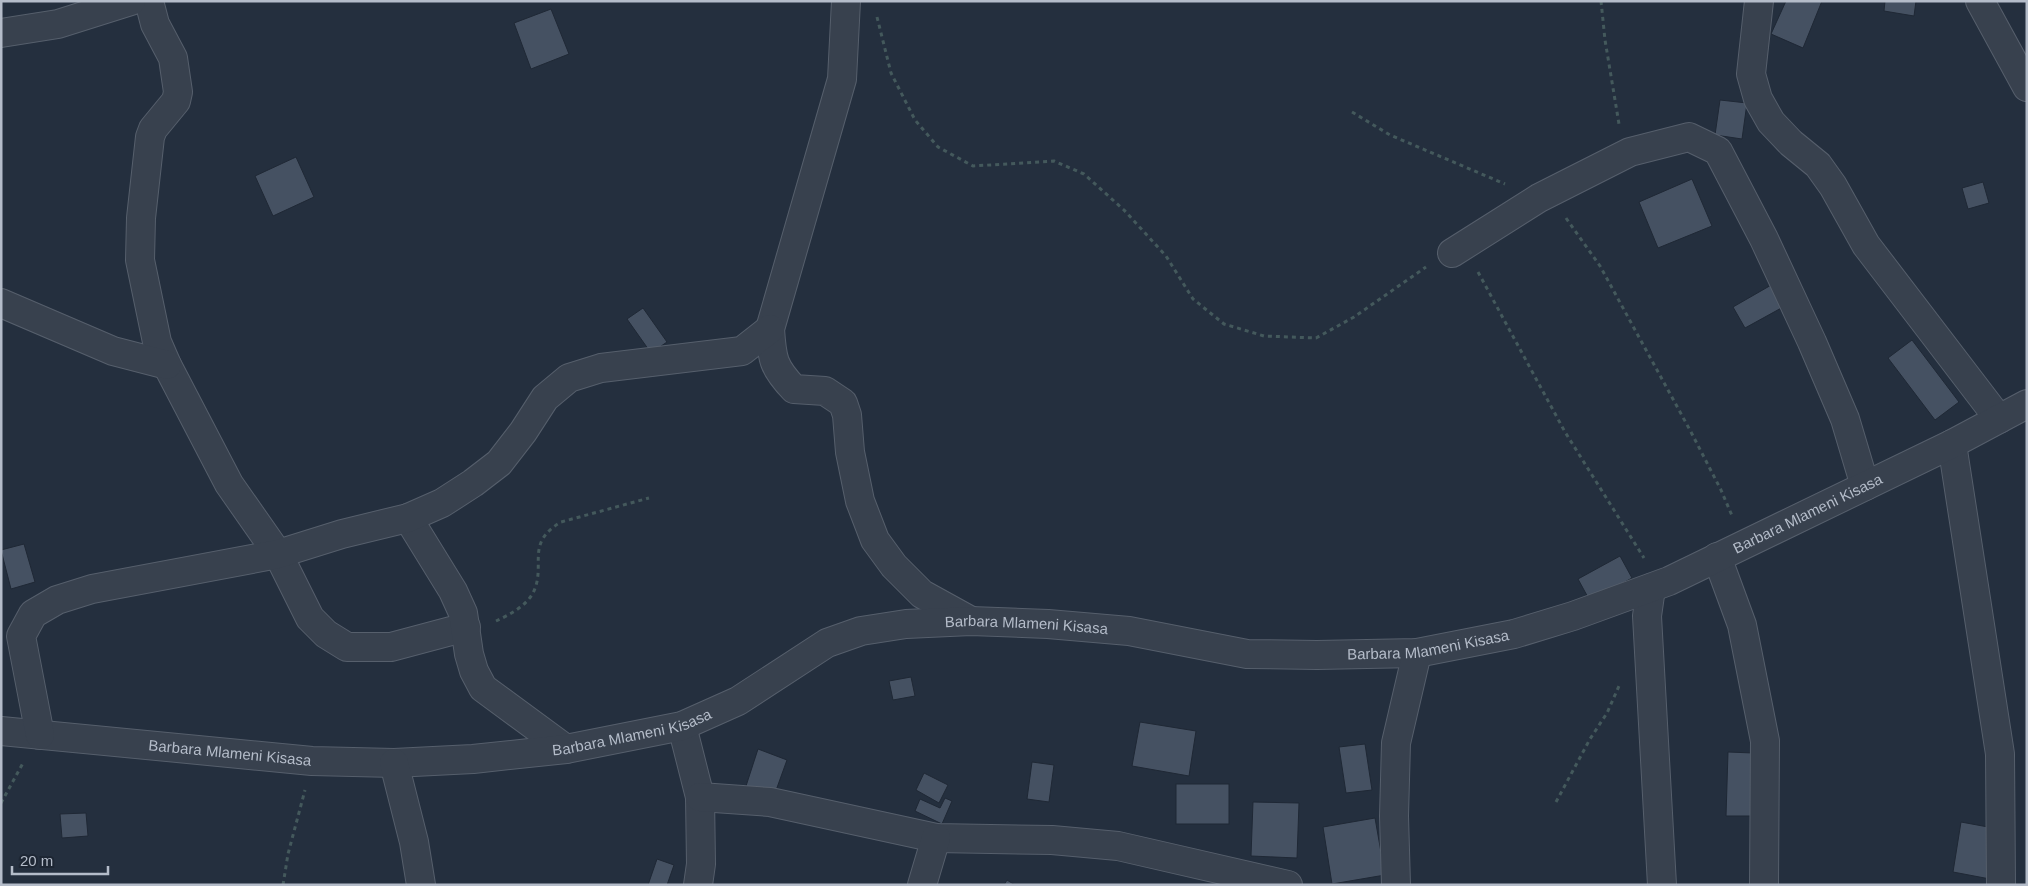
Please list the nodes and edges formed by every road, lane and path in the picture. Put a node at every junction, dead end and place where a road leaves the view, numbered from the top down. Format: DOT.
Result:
graph roads {
  1 [pos="131,1"];
  2 [pos="149,1"];
  3 [pos="846,1"];
  4 [pos="1601,1"];
  5 [pos="1759,1"];
  6 [pos="1980,1"];
  7 [pos="876,10"];
  8 [pos="1,33"];
  9 [pos="2027,87"];
  10 [pos="1352,112"];
  11 [pos="1625,155"];
  12 [pos="1540,198"];
  13 [pos="1452,253"];
  14 [pos="1,303"];
  15 [pos="770,329"];
  16 [pos="166,365"];
  17 [pos="2027,404"];
  18 [pos="1999,419"];
  19 [pos="1952,444"];
  20 [pos="1865,486"];
  21 [pos="650,498"];
  22 [pos="408,518"];
  23 [pos="1744,544"];
  24 [pos="278,554"];
  25 [pos="1717,557"];
  26 [pos="1655,586"];
  27 [pos="971,621"];
  28 [pos="466,627"];
  29 [pos="1418,653"];
  30 [pos="1623,677"];
  31 [pos="682,726"];
  32 [pos="1,731"];
  33 [pos="40,735"];
  34 [pos="566,749"];
  35 [pos="312,762"];
  36 [pos="394,763"];
  37 [pos="700,797"];
  38 [pos="1556,802"];
  39 [pos="1,803"];
  40 [pos="936,838"];
  41 [pos="1273,883"];
  42 [pos="283,885"];
  43 [pos="421,885"];
  44 [pos="698,885"];
  45 [pos="922,885"];
  46 [pos="1396,885"];
  47 [pos="1662,885"];
  48 [pos="1764,885"];
  49 [pos="2001,885"];
  1 -- 8 [label="street"];
  2 -- 16 [label="street"];
  3 -- 15 [label="street"];
  4 -- 11 [label="path"];
  5 -- 18 [label="street"];
  6 -- 9 [label="street"];
  7 -- 13 [label="path"];
  10 -- 12 [label="path"];
  11 -- 12 [label="street"];
  11 -- 20 [label="street"];
  12 -- 13 [label="street"];
  12 -- 23 [label="path"];
  13 -- 26 [label="path"];
  14 -- 16 [label="street"];
  15 -- 22 [label="street"];
  15 -- 27 [label="street"];
  16 -- 24 [label="street"];
  17 -- 18 [label="street, Barbara Mlameni Kisasa"];
  18 -- 19 [label="street, Barbara Mlameni Kisasa"];
  19 -- 20 [label="street, Barbara Mlameni Kisasa"];
  19 -- 49 [label="street"];
  20 -- 23 [label="street, Barbara Mlameni Kisasa"];
  21 -- 28 [label="path"];
  22 -- 24 [label="street"];
  22 -- 28 [label="street"];
  23 -- 25 [label="street, Barbara Mlameni Kisasa"];
  24 -- 28 [label="street"];
  24 -- 33 [label="street"];
  25 -- 26 [label="street, Barbara Mlameni Kisasa"];
  25 -- 48 [label="street"];
  26 -- 29 [label="street, Barbara Mlameni Kisasa"];
  26 -- 47 [label="street"];
  27 -- 29 [label="street, Barbara Mlameni Kisasa"];
  27 -- 31 [label="street, Barbara Mlameni Kisasa"];
  28 -- 34 [label="street"];
  29 -- 46 [label="street"];
  30 -- 38 [label="path"];
  31 -- 34 [label="street, Barbara Mlameni Kisasa"];
  31 -- 37 [label="street"];
  32 -- 33 [label="street, Barbara Mlameni Kisasa"];
  33 -- 35 [label="street, Barbara Mlameni Kisasa"];
  33 -- 39 [label="path"];
  34 -- 36 [label="street, Barbara Mlameni Kisasa"];
  35 -- 36 [label="street, Barbara Mlameni Kisasa"];
  35 -- 42 [label="path"];
  36 -- 43 [label="street"];
  37 -- 40 [label="street"];
  37 -- 44 [label="street"];
  40 -- 41 [label="street"];
  40 -- 45 [label="street"];
}
